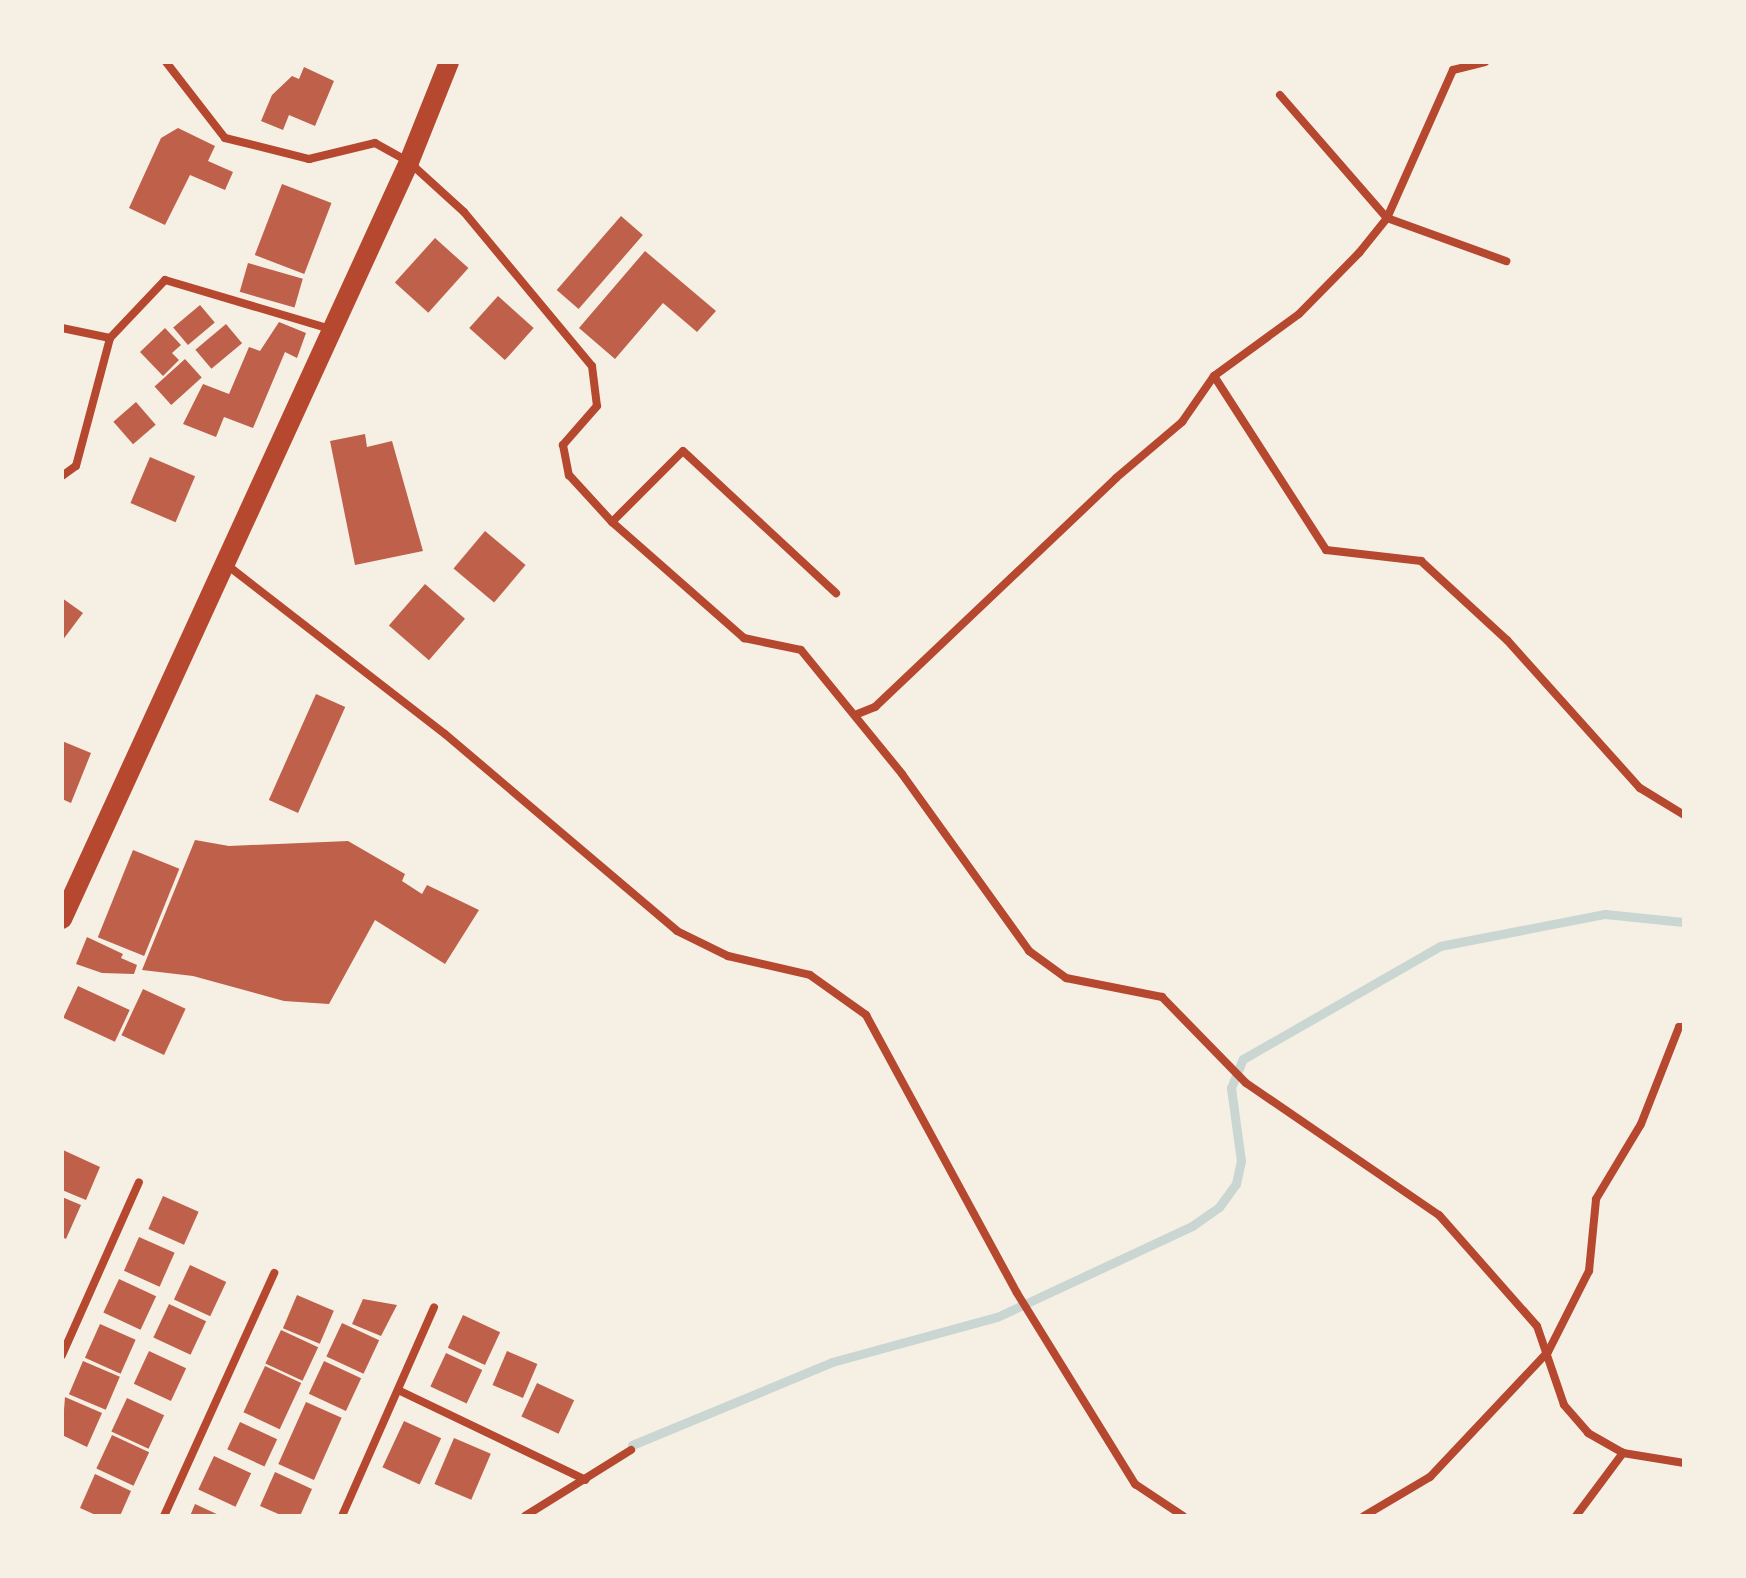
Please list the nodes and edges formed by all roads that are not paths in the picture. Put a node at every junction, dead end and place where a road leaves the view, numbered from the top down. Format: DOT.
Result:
graph roads {
  1 [pos="166,62"];
  2 [pos="449,62"];
  3 [pos="1485,62"];
  4 [pos="1280,95"];
  5 [pos="409,162"];
  6 [pos="1387,218"];
  7 [pos="1506,261"];
  8 [pos="62,328"];
  9 [pos="331,329"];
  10 [pos="110,338"];
  11 [pos="1214,376"];
  12 [pos="62,476"];
  13 [pos="612,522"];
  14 [pos="226,564"];
  15 [pos="836,593"];
  16 [pos="855,715"];
  17 [pos="1684,815"];
  18 [pos="62,919"];
  19 [pos="1684,1027"];
  20 [pos="139,1182"];
  21 [pos="274,1273"];
  22 [pos="434,1307"];
  23 [pos="1548,1352"];
  24 [pos="62,1355"];
  25 [pos="398,1390"];
  26 [pos="631,1450"];
  27 [pos="1623,1453"];
  28 [pos="1684,1463"];
  29 [pos="586,1480"];
  30 [pos="164,1516"];
  31 [pos="342,1516"];
  32 [pos="525,1516"];
  33 [pos="1183,1516"];
  34 [pos="1364,1516"];
  35 [pos="1576,1516"];
  1 -- 5 [label="street"];
  2 -- 5 [label="main road"];
  3 -- 6 [label="street"];
  4 -- 6 [label="street"];
  5 -- 9 [label="main road"];
  5 -- 13 [label="street"];
  6 -- 7 [label="street"];
  6 -- 11 [label="street"];
  8 -- 10 [label="street"];
  9 -- 10 [label="street"];
  9 -- 14 [label="main road"];
  10 -- 12 [label="street"];
  11 -- 16 [label="street"];
  11 -- 17 [label="street"];
  13 -- 15 [label="street"];
  13 -- 16 [label="street"];
  14 -- 18 [label="main road"];
  14 -- 33 [label="street"];
  16 -- 23 [label="street"];
  19 -- 23 [label="street"];
  20 -- 24 [label="street"];
  21 -- 30 [label="street"];
  22 -- 25 [label="street"];
  23 -- 27 [label="street"];
  23 -- 34 [label="street"];
  25 -- 29 [label="street"];
  25 -- 31 [label="street"];
  26 -- 29 [label="street"];
  27 -- 28 [label="street"];
  27 -- 35 [label="street"];
  29 -- 32 [label="street"];
}
